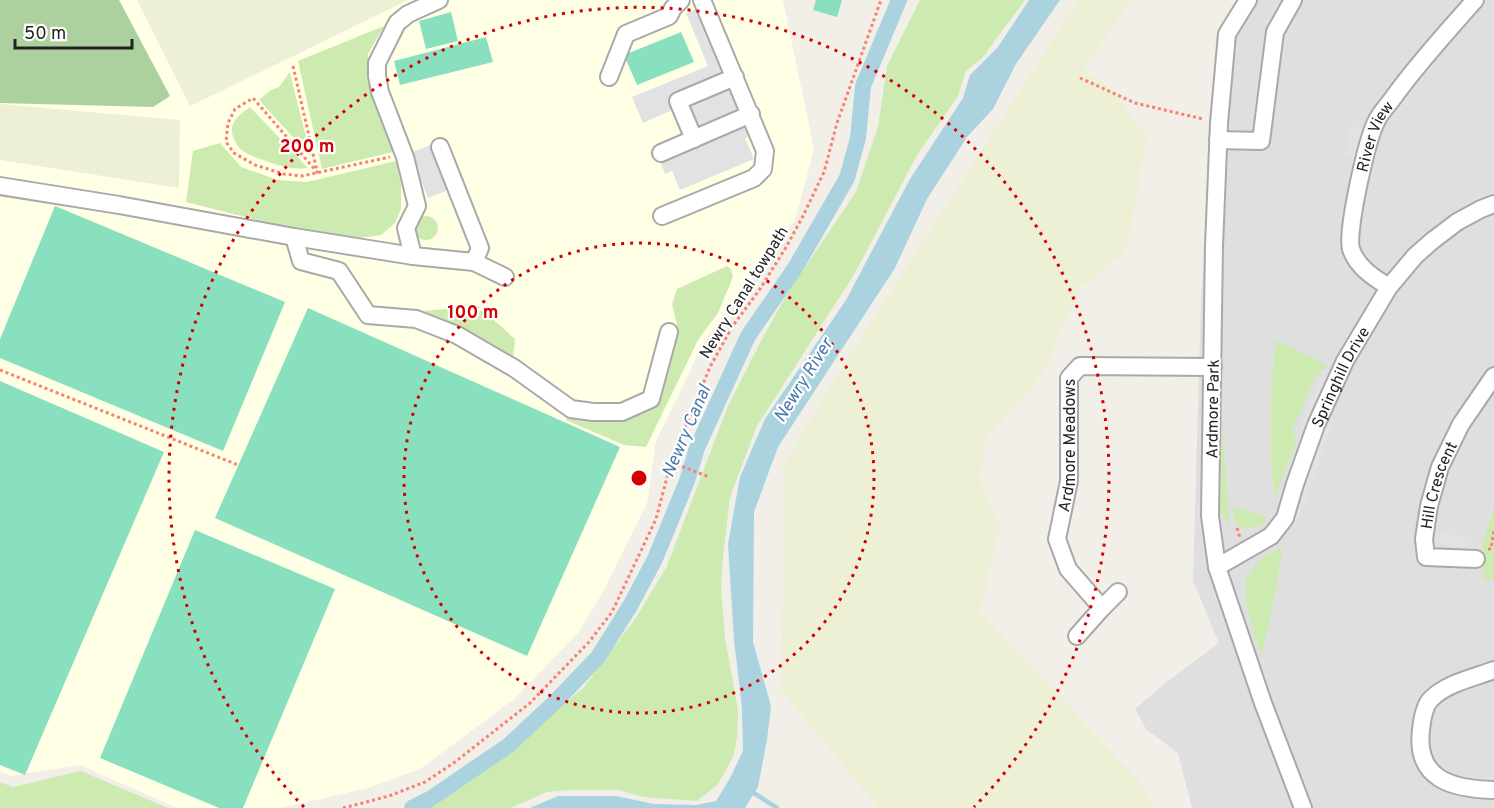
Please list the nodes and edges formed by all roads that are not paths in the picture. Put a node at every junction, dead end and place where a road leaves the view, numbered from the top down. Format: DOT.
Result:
graph roads {
  1 [pos="439,0"];
  2 [pos="681,0"];
  3 [pos="702,0"];
  4 [pos="1248,0"];
  5 [pos="1293,0"];
  6 [pos="1475,0"];
  7 [pos="609,77"];
  8 [pos="735,77"];
  9 [pos="750,114"];
  10 [pos="1219,131"];
  11 [pos="694,138"];
  12 [pos="440,147"];
  13 [pos="661,153"];
  14 [pos="0,186"];
  15 [pos="1494,204"];
  16 [pos="662,216"];
  17 [pos="294,237"];
  18 [pos="413,256"];
  19 [pos="474,262"];
  20 [pos="505,277"];
  21 [pos="1389,287"];
  22 [pos="669,332"];
  23 [pos="1213,366"];
  24 [pos="1494,376"];
  25 [pos="1482,554"];
  26 [pos="1217,567"];
  27 [pos="1118,592"];
  28 [pos="1102,608"];
  29 [pos="1077,636"];
  30 [pos="1494,670"];
  31 [pos="1494,790"];
  32 [pos="1303,808"];
  1 -- 18 [label="street"];
  2 -- 7 [label="street"];
  3 -- 8 [label="street"];
  4 -- 10 [label="street, Ardmore Park"];
  5 -- 10 [label="street"];
  6 -- 21 [label="street, River View"];
  8 -- 9 [label="street"];
  8 -- 11 [label="street"];
  9 -- 11 [label="street"];
  9 -- 16 [label="street"];
  10 -- 23 [label="street, Ardmore Park"];
  11 -- 13 [label="street"];
  12 -- 19 [label="street"];
  14 -- 17 [label="street"];
  15 -- 21 [label="street, Springhill Drive"];
  17 -- 18 [label="street"];
  17 -- 22 [label="street"];
  18 -- 19 [label="street"];
  19 -- 20 [label="street"];
  21 -- 26 [label="street, Springhill Drive"];
  23 -- 26 [label="street, Ardmore Park"];
  23 -- 28 [label="street, Ardmore Meadows"];
  24 -- 25 [label="street, Hill Crescent"];
  26 -- 32 [label="street, Ardmore Park"];
  27 -- 28 [label="street"];
  28 -- 29 [label="street"];
  30 -- 31 [label="street"];
}
